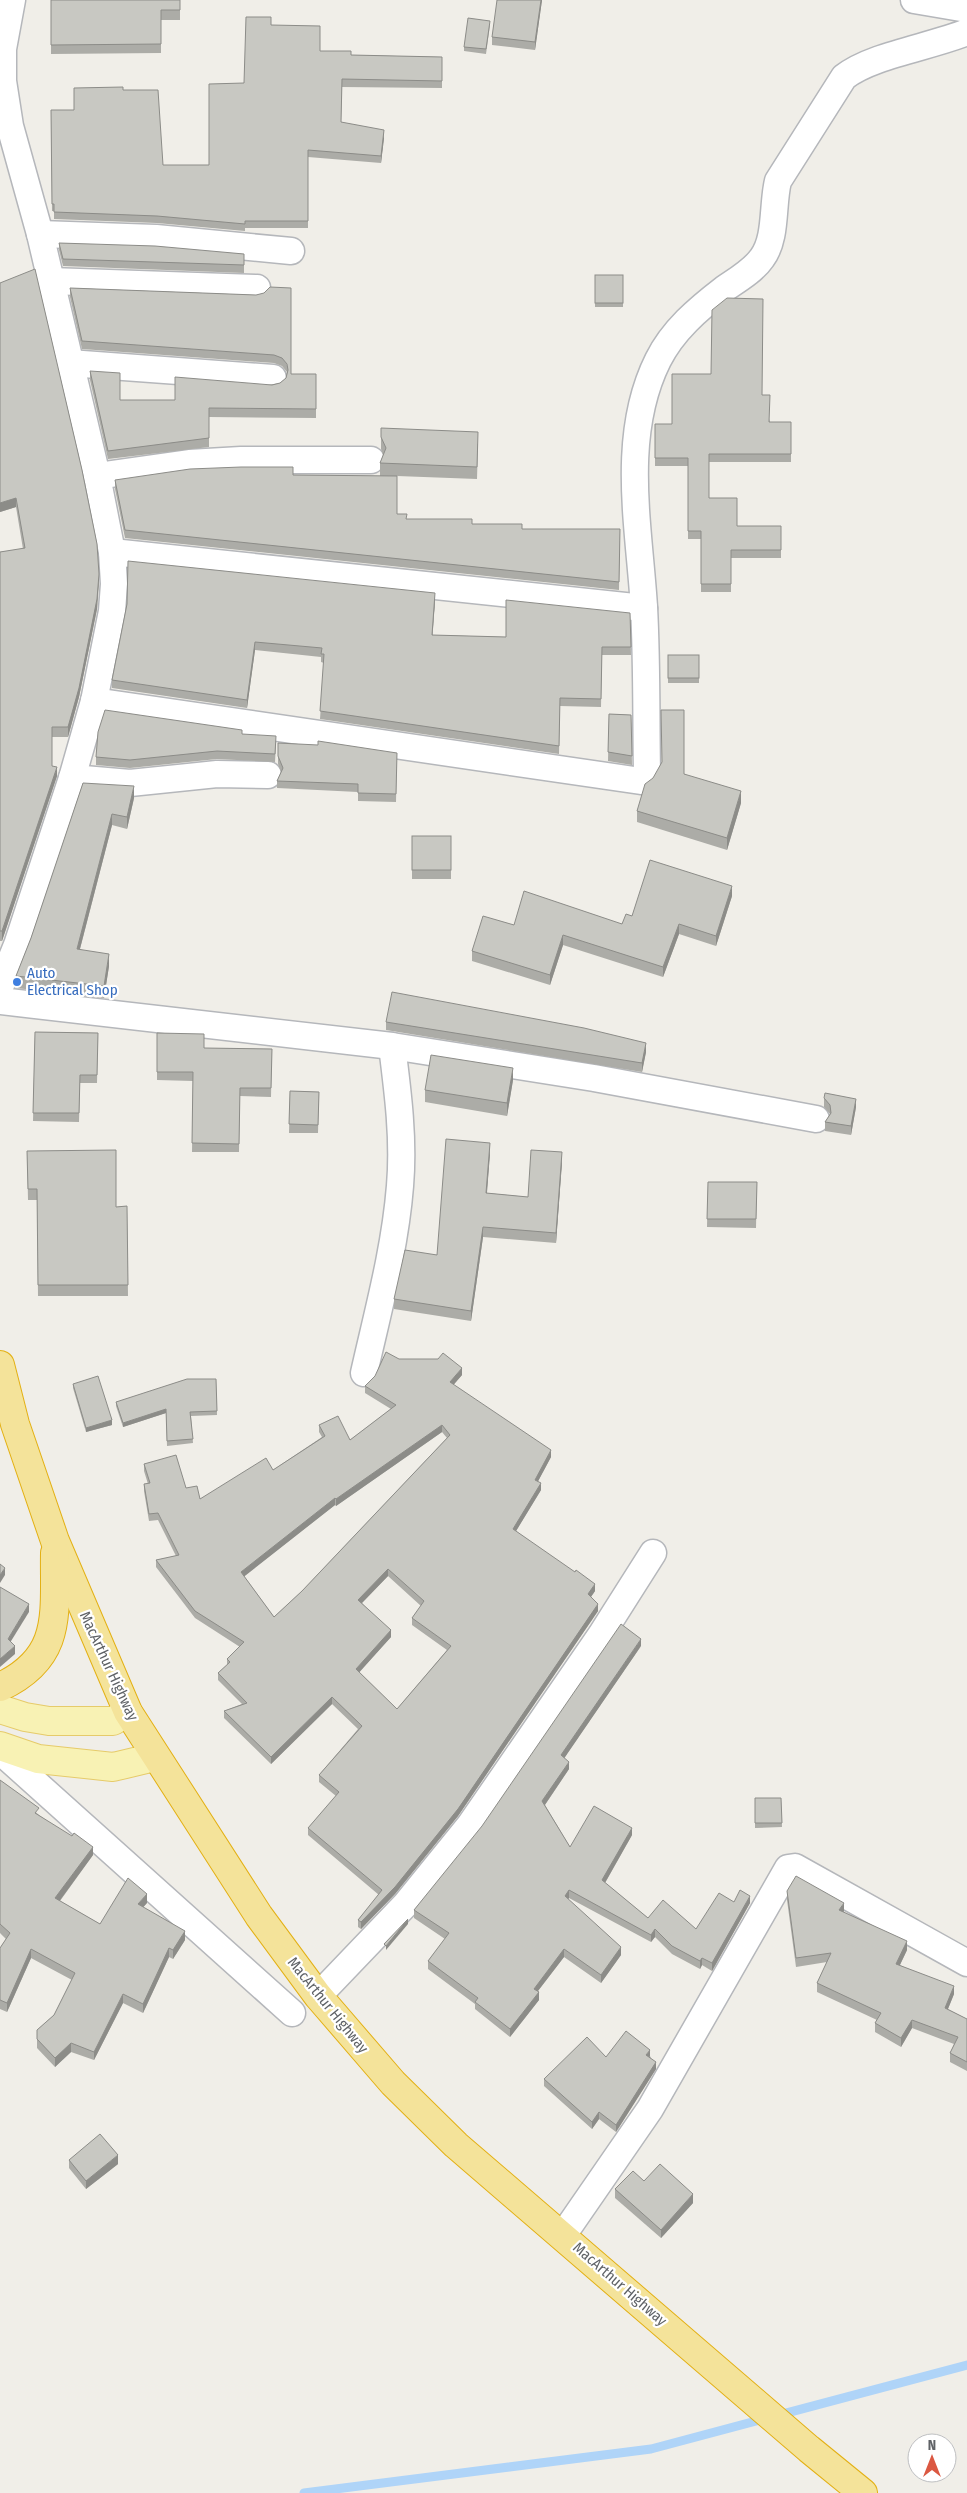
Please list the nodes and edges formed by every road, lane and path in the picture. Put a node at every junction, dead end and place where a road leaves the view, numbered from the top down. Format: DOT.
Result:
graph roads {
  1 [pos="12,0"];
  2 [pos="914,0"];
  3 [pos="967,9"];
  4 [pos="967,32"];
  5 [pos="40,234"];
  6 [pos="291,251"];
  7 [pos="50,280"];
  8 [pos="257,288"];
  9 [pos="69,363"];
  10 [pos="273,378"];
  11 [pos="371,460"];
  12 [pos="97,476"];
  13 [pos="112,552"];
  14 [pos="644,608"];
  15 [pos="94,701"];
  16 [pos="268,775"];
  17 [pos="72,778"];
  18 [pos="0,987"];
  19 [pos="0,1001"];
  20 [pos="392,1046"];
  21 [pos="816,1119"];
  22 [pos="0,1364"];
  23 [pos="364,1373"];
  24 [pos="55,1542"];
  25 [pos="653,1553"];
  26 [pos="0,1687"];
  27 [pos="0,1709"];
  28 [pos="128,1712"];
  29 [pos="0,1746"];
  30 [pos="0,1751"];
  31 [pos="155,1757"];
  32 [pos="967,1963"];
  33 [pos="318,1996"];
  34 [pos="292,2013"];
  35 [pos="563,2235"];
  36 [pos="863,2493"];
  1 -- 5 [label="street"];
  2 -- 3 [label="street"];
  4 -- 14 [label="street"];
  5 -- 6 [label="street"];
  5 -- 7 [label="street"];
  7 -- 8 [label="street"];
  7 -- 9 [label="street"];
  9 -- 10 [label="street"];
  9 -- 12 [label="street"];
  11 -- 12 [label="street"];
  12 -- 13 [label="street"];
  13 -- 14 [label="street"];
  13 -- 15 [label="street"];
  14 -- 15 [label="street"];
  15 -- 17 [label="street"];
  16 -- 17 [label="street"];
  17 -- 18 [label="street"];
  19 -- 20 [label="street"];
  20 -- 21 [label="street"];
  20 -- 23 [label="street"];
  22 -- 24 [label="highway, MacArthur Highway"];
  24 -- 26 [label="highway"];
  24 -- 28 [label="highway, MacArthur Highway"];
  25 -- 33 [label="street"];
  27 -- 28 [label="main road"];
  28 -- 31 [label="highway, MacArthur Highway"];
  29 -- 31 [label="main road"];
  30 -- 34 [label="street"];
  31 -- 33 [label="highway, MacArthur Highway"];
  32 -- 35 [label="street"];
  33 -- 35 [label="highway, MacArthur Highway"];
  35 -- 36 [label="highway, MacArthur Highway"];
}
